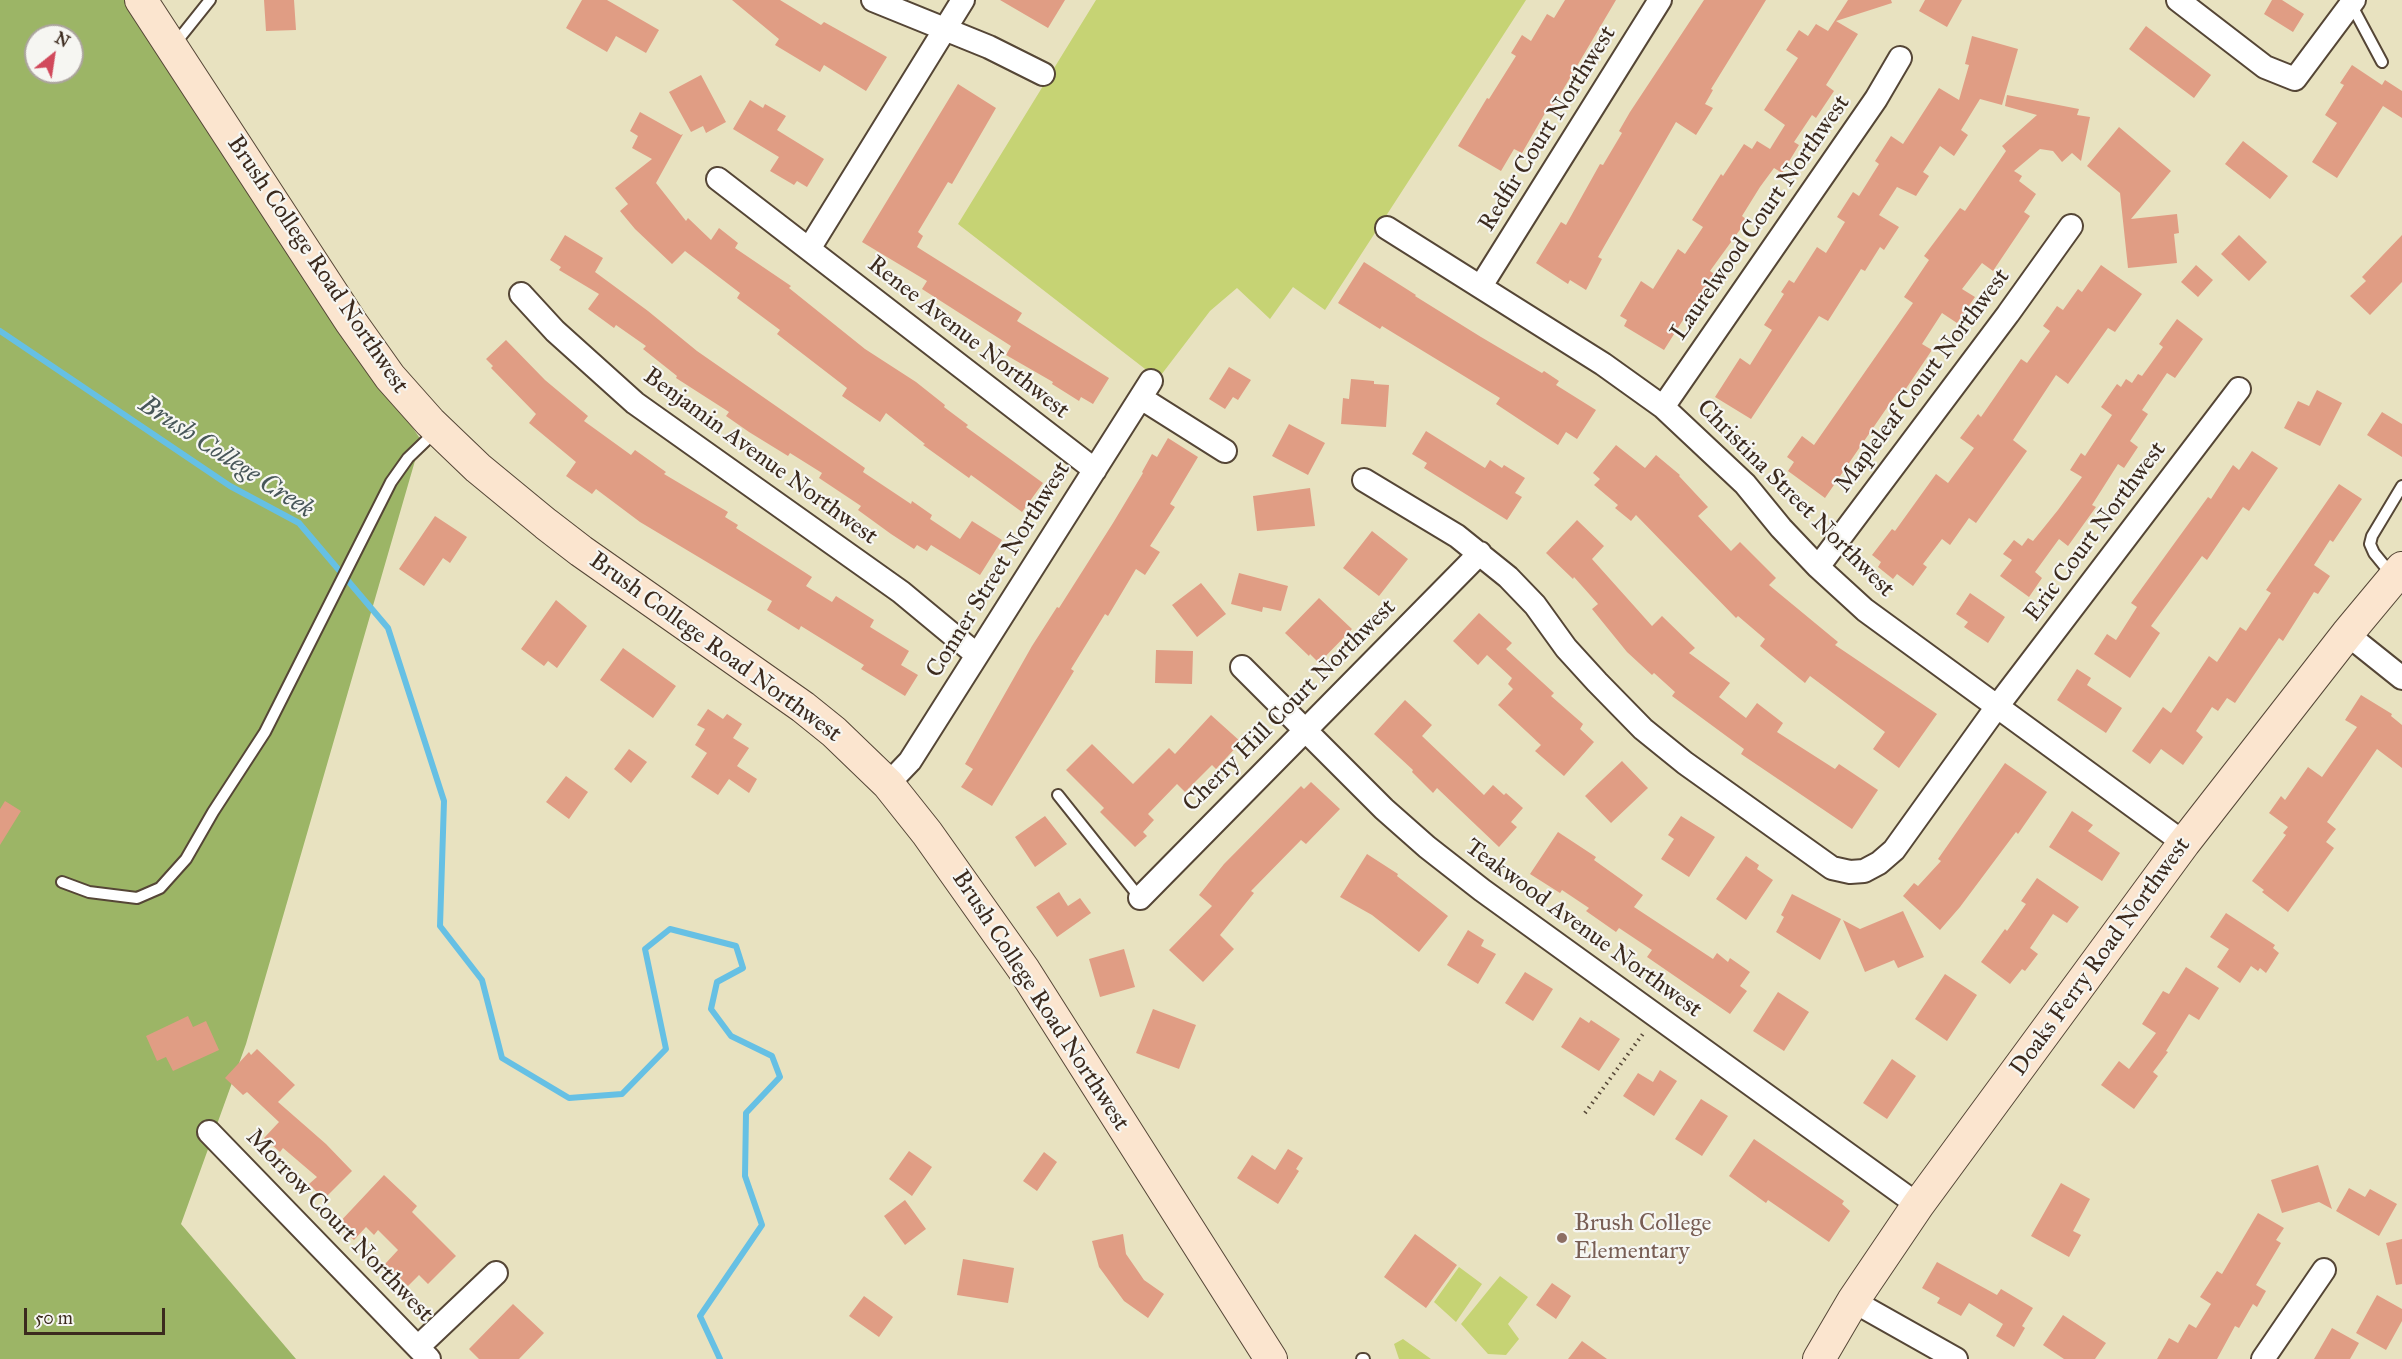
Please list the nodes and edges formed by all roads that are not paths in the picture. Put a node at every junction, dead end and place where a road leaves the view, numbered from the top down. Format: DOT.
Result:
graph roads {
  1 [pos="141,0"];
  2 [pos="210,0"];
  3 [pos="873,0"];
  4 [pos="963,0"];
  5 [pos="1660,0"];
  6 [pos="2178,0"];
  7 [pos="2352,2"];
  8 [pos="945,29"];
  9 [pos="172,48"];
  10 [pos="1900,58"];
  11 [pos="2382,62"];
  12 [pos="1042,74"];
  13 [pos="718,179"];
  14 [pos="2071,226"];
  15 [pos="1387,228"];
  16 [pos="809,249"];
  17 [pos="1481,286"];
  18 [pos="521,294"];
  19 [pos="2240,388"];
  20 [pos="1664,407"];
  21 [pos="438,429"];
  22 [pos="1225,451"];
  23 [pos="1095,470"];
  24 [pos="1364,480"];
  25 [pos="2402,486"];
  26 [pos="1480,553"];
  27 [pos="1818,567"];
  28 [pos="2398,573"];
  29 [pos="2347,634"];
  30 [pos="977,655"];
  31 [pos="1242,667"];
  32 [pos="2402,678"];
  33 [pos="1996,708"];
  34 [pos="1304,730"];
  35 [pos="888,784"];
  36 [pos="1058,795"];
  37 [pos="2184,843"];
  38 [pos="62,882"];
  39 [pos="1140,898"];
  40 [pos="209,1132"];
  41 [pos="1918,1205"];
  42 [pos="2325,1270"];
  43 [pos="496,1273"];
  44 [pos="1853,1301"];
  45 [pos="424,1353"];
  46 [pos="1271,1359"];
  47 [pos="1819,1359"];
  48 [pos="1956,1359"];
  49 [pos="2263,1359"];
  1 -- 9 [label="street, Brush College Road Northwest"];
  2 -- 9 [label="lane"];
  3 -- 8 [label="street"];
  4 -- 8 [label="street"];
  5 -- 17 [label="street, Redfir Court Northwest"];
  6 -- 7 [label="street"];
  7 -- 11 [label="lane"];
  8 -- 12 [label="street"];
  8 -- 16 [label="street"];
  9 -- 21 [label="street, Brush College Road Northwest"];
  10 -- 20 [label="street, Laurelwood Court Northwest"];
  13 -- 16 [label="street, Renee Avenue Northwest"];
  14 -- 27 [label="street, Mapleleaf Court Northwest"];
  15 -- 17 [label="street, Christina Street Northwest"];
  16 -- 23 [label="street, Renee Avenue Northwest"];
  17 -- 20 [label="street, Christina Street Northwest"];
  18 -- 30 [label="street, Benjamin Avenue Northwest"];
  19 -- 33 [label="street, Eric Court Northwest"];
  20 -- 27 [label="street, Christina Street Northwest"];
  21 -- 35 [label="street, Brush College Road Northwest"];
  21 -- 38 [label="lane"];
  22 -- 23 [label="street, Conner Street Northwest"];
  23 -- 30 [label="street, Conner Street Northwest"];
  24 -- 26 [label="street"];
  25 -- 28 [label="lane"];
  26 -- 33 [label="street, Eric Court Northwest"];
  26 -- 34 [label="street, Cherry Hill Court Northwest"];
  27 -- 33 [label="street, Christina Street Northwest"];
  28 -- 29 [label="street, Doaks Ferry Road Northwest"];
  29 -- 32 [label="street"];
  29 -- 37 [label="street, Doaks Ferry Road Northwest"];
  30 -- 35 [label="street, Conner Street Northwest"];
  31 -- 34 [label="street, Teakwood Avenue Northwest"];
  33 -- 37 [label="street, Christina Street Northwest"];
  34 -- 39 [label="street, Cherry Hill Court Northwest"];
  34 -- 41 [label="street, Teakwood Avenue Northwest"];
  35 -- 46 [label="street, Brush College Road Northwest"];
  36 -- 39 [label="lane"];
  37 -- 41 [label="street, Doaks Ferry Road Northwest"];
  40 -- 45 [label="street, Morrow Court Northwest"];
  41 -- 44 [label="street, Doaks Ferry Road Northwest"];
  42 -- 49 [label="street"];
  43 -- 45 [label="street"];
  44 -- 47 [label="street, Doaks Ferry Road Northwest"];
  44 -- 48 [label="street"];
}
